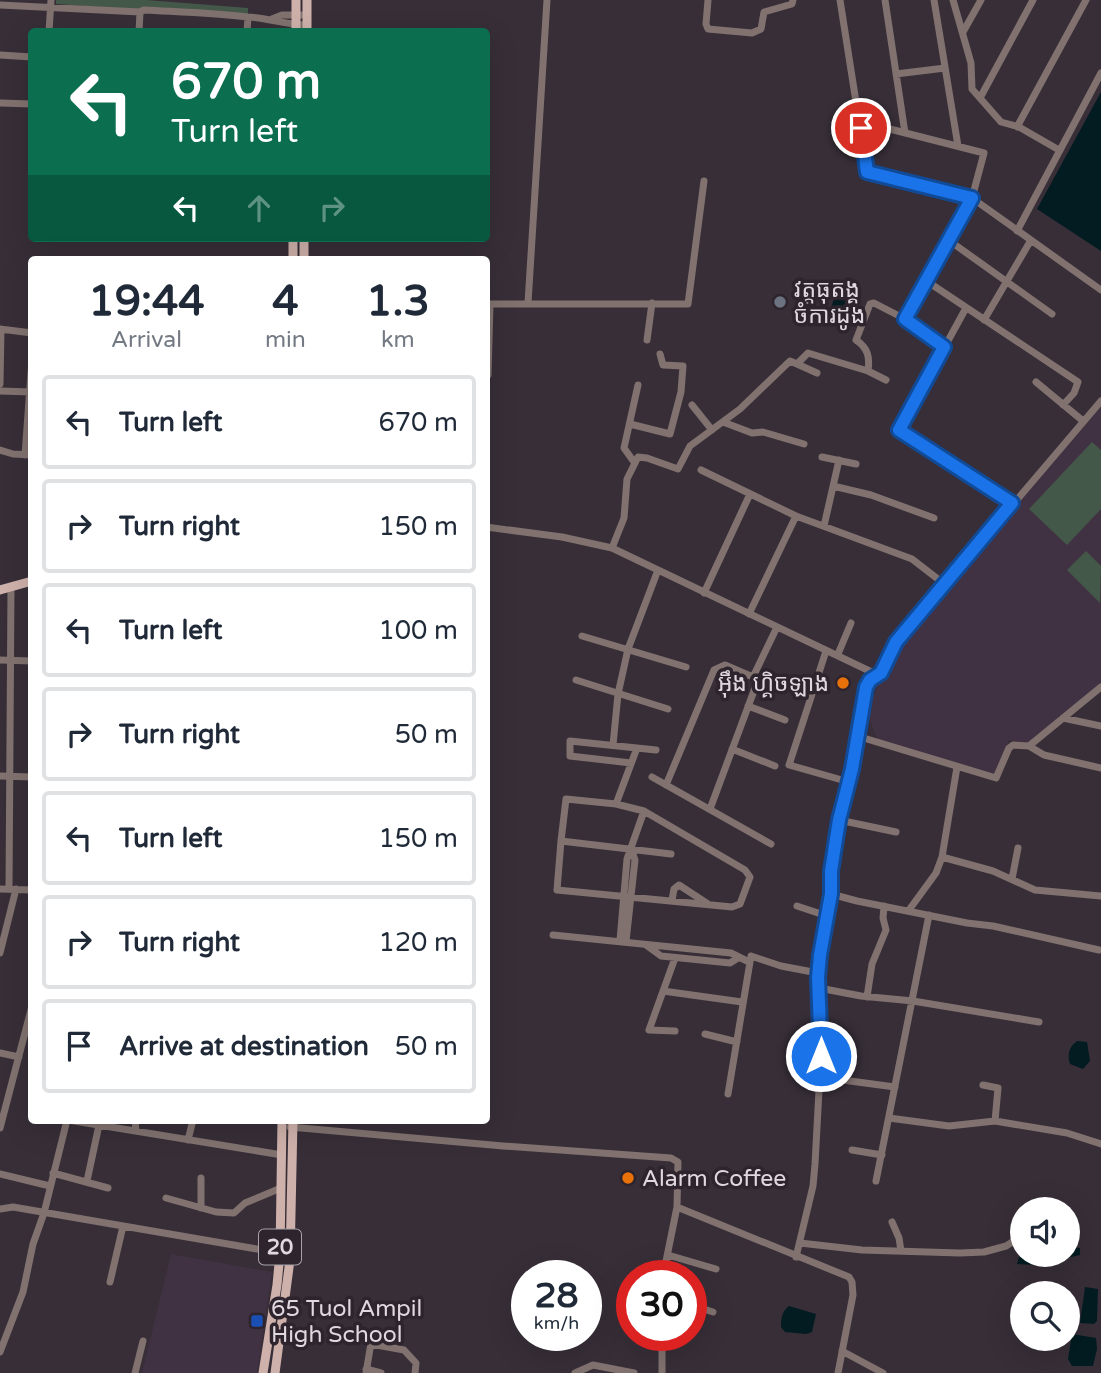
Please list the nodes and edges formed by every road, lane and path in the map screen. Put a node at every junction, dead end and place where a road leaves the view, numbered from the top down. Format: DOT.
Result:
graph roads {
  1 [pos="296,0"];
  2 [pos="307,0"];
  3 [pos="547,0"];
  4 [pos="708,0"];
  5 [pos="762,0"];
  6 [pos="793,0"];
  7 [pos="840,0"];
  8 [pos="885,0"];
  9 [pos="934,0"];
  10 [pos="954,0"];
  11 [pos="981,0"];
  12 [pos="1033,0"];
  13 [pos="1086,0"];
  14 [pos="51,4"];
  15 [pos="0,5"];
  16 [pos="140,12"];
  17 [pos="764,12"];
  18 [pos="248,17"];
  19 [pos="296,24"];
  20 [pos="307,24"];
  21 [pos="49,28"];
  22 [pos="139,28"];
  23 [pos="247,28"];
  24 [pos="963,32"];
  25 [pos="0,55"];
  26 [pos="28,57"];
  27 [pos="945,68"];
  28 [pos="1101,73"];
  29 [pos="897,74"];
  30 [pos="980,98"];
  31 [pos="0,103"];
  32 [pos="28,104"];
  33 [pos="1017,127"];
  34 [pos="861,128"];
  35 [pos="905,132"];
  36 [pos="958,146"];
  37 [pos="1059,150"];
  38 [pos="704,181"];
  39 [pos="972,198"];
  40 [pos="1017,231"];
  41 [pos="947,239"];
  42 [pos="1031,240"];
  43 [pos="925,280"];
  44 [pos="1006,281"];
  45 [pos="1101,290"];
  46 [pos="528,303"];
  47 [pos="652,303"];
  48 [pos="490,304"];
  49 [pos="966,308"];
  50 [pos="1052,314"];
  51 [pos="905,319"];
  52 [pos="984,320"];
  53 [pos="0,329"];
  54 [pos="28,332"];
  55 [pos="647,340"];
  56 [pos="944,347"];
  57 [pos="660,354"];
  58 [pos="1,357"];
  59 [pos="797,364"];
  60 [pos="868,371"];
  61 [pos="817,373"];
  62 [pos="886,380"];
  63 [pos="1036,382"];
  64 [pos="0,384"];
  65 [pos="638,385"];
  66 [pos="0,391"];
  67 [pos="28,392"];
  68 [pos="1101,401"];
  69 [pos="692,405"];
  70 [pos="1063,405"];
  71 [pos="1083,421"];
  72 [pos="723,422"];
  73 [pos="630,424"];
  74 [pos="712,430"];
  75 [pos="804,444"];
  76 [pos="0,450"];
  77 [pos="28,455"];
  78 [pos="822,457"];
  79 [pos="839,460"];
  80 [pos="634,462"];
  81 [pos="856,464"];
  82 [pos="701,470"];
  83 [pos="833,486"];
  84 [pos="750,494"];
  85 [pos="1012,503"];
  86 [pos="796,516"];
  87 [pos="934,518"];
  88 [pos="824,526"];
  89 [pos="490,528"];
  90 [pos="612,548"];
  91 [pos="658,570"];
  92 [pos="28,582"];
  93 [pos="943,583"];
  94 [pos="11,587"];
  95 [pos="0,590"];
  96 [pos="704,593"];
  97 [pos="749,614"];
  98 [pos="851,623"];
  99 [pos="777,627"];
  100 [pos="582,636"];
  101 [pos="628,649"];
  102 [pos="826,651"];
  103 [pos="838,654"];
  104 [pos="0,660"];
  105 [pos="10,660"];
  106 [pos="28,661"];
  107 [pos="686,667"];
  108 [pos="880,676"];
  109 [pos="753,677"];
  110 [pos="576,680"];
  111 [pos="1100,689"];
  112 [pos="618,694"];
  113 [pos="748,706"];
  114 [pos="668,709"];
  115 [pos="1063,718"];
  116 [pos="785,720"];
  117 [pos="1101,726"];
  118 [pos="857,736"];
  119 [pos="613,745"];
  120 [pos="1029,746"];
  121 [pos="637,748"];
  122 [pos="732,749"];
  123 [pos="656,750"];
  124 [pos="631,763"];
  125 [pos="775,766"];
  126 [pos="957,767"];
  127 [pos="1101,768"];
  128 [pos="0,776"];
  129 [pos="10,776"];
  130 [pos="28,777"];
  131 [pos="652,777"];
  132 [pos="849,782"];
  133 [pos="667,785"];
  134 [pos="616,804"];
  135 [pos="710,809"];
  136 [pos="644,811"];
  137 [pos="839,820"];
  138 [pos="896,832"];
  139 [pos="561,842"];
  140 [pos="771,844"];
  141 [pos="1018,848"];
  142 [pos="632,850"];
  143 [pos="671,853"];
  144 [pos="942,857"];
  145 [pos="1012,879"];
  146 [pos="0,889"];
  147 [pos="12,889"];
  148 [pos="28,890"];
  149 [pos="831,894"];
  150 [pos="627,896"];
  151 [pos="1101,896"];
  152 [pos="672,900"];
  153 [pos="709,904"];
  154 [pos="797,906"];
  155 [pos="884,906"];
  156 [pos="909,910"];
  157 [pos="929,915"];
  158 [pos="827,916"];
  159 [pos="553,935"];
  160 [pos="623,941"];
  161 [pos="643,944"];
  162 [pos="1099,950"];
  163 [pos="0,953"];
  164 [pos="675,958"];
  165 [pos="738,958"];
  166 [pos="749,962"];
  167 [pos="818,974"];
  168 [pos="819,988"];
  169 [pos="663,991"];
  170 [pos="867,997"];
  171 [pos="913,1001"];
  172 [pos="742,1002"];
  173 [pos="28,1022"];
  174 [pos="1039,1022"];
  175 [pos="676,1031"];
  176 [pos="705,1034"];
  177 [pos="737,1042"];
  178 [pos="0,1053"];
  179 [pos="19,1057"];
  180 [pos="820,1077"];
  181 [pos="983,1086"];
  182 [pos="895,1087"];
  183 [pos="728,1094"];
  184 [pos="889,1118"];
  185 [pos="995,1121"];
  186 [pos="66,1124"];
  187 [pos="93,1124"];
  188 [pos="135,1124"];
  189 [pos="191,1124"];
  190 [pos="282,1124"];
  191 [pos="293,1124"];
  192 [pos="99,1125"];
  193 [pos="0,1128"];
  194 [pos="136,1131"];
  195 [pos="188,1140"];
  196 [pos="1101,1144"];
  197 [pos="852,1150"];
  198 [pos="282,1155"];
  199 [pos="882,1155"];
  200 [pos="53,1173"];
  201 [pos="0,1174"];
  202 [pos="201,1178"];
  203 [pos="87,1181"];
  204 [pos="876,1181"];
  205 [pos="50,1186"];
  206 [pos="108,1188"];
  207 [pos="281,1188"];
  208 [pos="166,1198"];
  209 [pos="677,1207"];
  210 [pos="201,1208"];
  211 [pos="1,1212"];
  212 [pos="44,1213"];
  213 [pos="892,1222"];
  214 [pos="123,1226"];
  215 [pos="800,1243"];
  216 [pos="1010,1244"];
  217 [pos="901,1251"];
  218 [pos="280,1253"];
  219 [pos="668,1255"];
  220 [pos="796,1257"];
  221 [pos="667,1260"];
  222 [pos="716,1269"];
  223 [pos="110,1282"];
  224 [pos="707,1310"];
  225 [pos="713,1312"];
  226 [pos="269,1335"];
  227 [pos="280,1337"];
  228 [pos="143,1341"];
  229 [pos="0,1350"];
  230 [pos="662,1351"];
  231 [pos="842,1351"];
  232 [pos="366,1371"];
  233 [pos="135,1373"];
  234 [pos="263,1373"];
  235 [pos="275,1373"];
  236 [pos="381,1373"];
  237 [pos="415,1373"];
  238 [pos="575,1373"];
  239 [pos="634,1373"];
  240 [pos="662,1373"];
  241 [pos="838,1373"];
  242 [pos="883,1373"];
  1 -- 19 [label="main road"];
  2 -- 20 [label="main road"];
  3 -- 46 [label="street"];
  4 -- 17 [label="street"];
  5 -- 17 [label="street"];
  6 -- 17 [label="street"];
  7 -- 34 [label="street"];
  8 -- 29 [label="street"];
  9 -- 27 [label="street"];
  10 -- 24 [label="street"];
  11 -- 24 [label="street"];
  12 -- 30 [label="street"];
  13 -- 33 [label="street"];
  14 -- 15 [label="street"];
  14 -- 16 [label="street"];
  14 -- 21 [label="street"];
  16 -- 18 [label="street"];
  16 -- 22 [label="street"];
  18 -- 19 [label="street"];
  18 -- 23 [label="street"];
  19 -- 20 [label="street"];
  24 -- 30 [label="street"];
  25 -- 26 [label="street"];
  27 -- 29 [label="street"];
  27 -- 36 [label="street"];
  28 -- 37 [label="street"];
  29 -- 35 [label="street"];
  30 -- 33 [label="street"];
  31 -- 32 [label="street"];
  33 -- 37 [label="street"];
  34 -- 35 [label="street"];
  34 -- 39 [label="street"];
  35 -- 36 [label="street"];
  36 -- 39 [label="street"];
  37 -- 40 [label="street"];
  38 -- 47 [label="street"];
  39 -- 40 [label="street"];
  39 -- 41 [label="street"];
  40 -- 42 [label="street"];
  41 -- 43 [label="street"];
  41 -- 44 [label="street"];
  42 -- 44 [label="street"];
  42 -- 45 [label="street"];
  43 -- 49 [label="street"];
  43 -- 51 [label="street"];
  44 -- 50 [label="street"];
  44 -- 52 [label="street"];
  46 -- 47 [label="street"];
  46 -- 48 [label="street"];
  47 -- 55 [label="street"];
  49 -- 52 [label="street"];
  49 -- 56 [label="street"];
  51 -- 56 [label="street"];
  51 -- 60 [label="street"];
  52 -- 70 [label="street"];
  53 -- 54 [label="street"];
  53 -- 58 [label="street"];
  56 -- 85 [label="street"];
  57 -- 73 [label="street"];
  58 -- 64 [label="street"];
  59 -- 60 [label="street"];
  59 -- 61 [label="street"];
  59 -- 72 [label="street"];
  60 -- 62 [label="street"];
  63 -- 70 [label="street"];
  65 -- 73 [label="street"];
  66 -- 67 [label="street"];
  68 -- 71 [label="street"];
  69 -- 74 [label="street"];
  70 -- 71 [label="street"];
  71 -- 85 [label="street"];
  72 -- 74 [label="street"];
  72 -- 75 [label="street"];
  73 -- 80 [label="street"];
  74 -- 80 [label="street"];
  76 -- 77 [label="street"];
  78 -- 79 [label="street"];
  79 -- 81 [label="street"];
  79 -- 83 [label="street"];
  80 -- 90 [label="street"];
  82 -- 84 [label="street"];
  83 -- 87 [label="street"];
  83 -- 88 [label="street"];
  84 -- 86 [label="street"];
  84 -- 96 [label="street"];
  85 -- 93 [label="street"];
  86 -- 88 [label="street"];
  86 -- 97 [label="street"];
  88 -- 93 [label="street"];
  89 -- 90 [label="street"];
  90 -- 91 [label="street"];
  91 -- 96 [label="street"];
  91 -- 101 [label="street"];
  92 -- 94 [label="main road"];
  93 -- 108 [label="street"];
  94 -- 95 [label="main road"];
  94 -- 105 [label="street"];
  96 -- 97 [label="street"];
  97 -- 99 [label="street"];
  98 -- 103 [label="street"];
  99 -- 102 [label="street"];
  99 -- 109 [label="street"];
  100 -- 101 [label="street"];
  101 -- 107 [label="street"];
  101 -- 112 [label="street"];
  102 -- 103 [label="street"];
  102 -- 132 [label="street"];
  103 -- 108 [label="street"];
  104 -- 105 [label="street"];
  105 -- 106 [label="street"];
  105 -- 129 [label="street"];
  108 -- 118 [label="street"];
  109 -- 113 [label="street"];
  109 -- 133 [label="street"];
  110 -- 112 [label="street"];
  111 -- 115 [label="street"];
  112 -- 114 [label="street"];
  112 -- 119 [label="street"];
  113 -- 116 [label="street"];
  113 -- 122 [label="street"];
  115 -- 117 [label="street"];
  115 -- 120 [label="street"];
  118 -- 126 [label="street"];
  118 -- 132 [label="street"];
  119 -- 121 [label="street"];
  119 -- 124 [label="street"];
  120 -- 126 [label="street"];
  120 -- 127 [label="street"];
  121 -- 123 [label="street"];
  121 -- 124 [label="street"];
  122 -- 125 [label="street"];
  122 -- 135 [label="street"];
  124 -- 134 [label="street"];
  126 -- 144 [label="street"];
  128 -- 129 [label="street"];
  129 -- 130 [label="street"];
  129 -- 147 [label="street"];
  131 -- 133 [label="street"];
  132 -- 137 [label="street"];
  133 -- 135 [label="street"];
  134 -- 136 [label="street"];
  134 -- 139 [label="street"];
  135 -- 140 [label="street"];
  136 -- 142 [label="street"];
  136 -- 153 [label="street"];
  137 -- 138 [label="street"];
  137 -- 149 [label="street"];
  139 -- 142 [label="street"];
  139 -- 150 [label="street"];
  141 -- 145 [label="street"];
  142 -- 143 [label="street"];
  142 -- 150 [label="street"];
  144 -- 145 [label="street"];
  144 -- 156 [label="street"];
  145 -- 151 [label="street"];
  146 -- 147 [label="street"];
  147 -- 148 [label="street"];
  147 -- 163 [label="street"];
  149 -- 155 [label="street"];
  149 -- 158 [label="street"];
  150 -- 152 [label="street"];
  150 -- 160 [label="street"];
  152 -- 153 [label="street"];
  152 -- 153 [label="street"];
  154 -- 158 [label="street"];
  155 -- 156 [label="street"];
  155 -- 170 [label="street"];
  156 -- 157 [label="street"];
  157 -- 162 [label="street"];
  157 -- 171 [label="street"];
  158 -- 167 [label="street"];
  159 -- 160 [label="street"];
  160 -- 161 [label="street"];
  161 -- 164 [label="street"];
  161 -- 165 [label="street"];
  164 -- 165 [label="street"];
  164 -- 169 [label="street"];
  165 -- 166 [label="street"];
  166 -- 167 [label="street"];
  166 -- 172 [label="street"];
  167 -- 168 [label="street"];
  168 -- 170 [label="street"];
  168 -- 180 [label="street"];
  169 -- 172 [label="street"];
  169 -- 175 [label="street"];
  170 -- 171 [label="street"];
  171 -- 174 [label="street"];
  171 -- 182 [label="street"];
  172 -- 177 [label="street"];
  173 -- 179 [label="street"];
  176 -- 177 [label="street"];
  177 -- 183 [label="street"];
  178 -- 179 [label="street"];
  179 -- 193 [label="street"];
  180 -- 182 [label="street"];
  180 -- 215 [label="street"];
  181 -- 185 [label="street"];
  182 -- 184 [label="street"];
  184 -- 185 [label="street"];
  184 -- 199 [label="street"];
  185 -- 196 [label="street"];
  186 -- 200 [label="street"];
  187 -- 192 [label="street"];
  188 -- 194 [label="street"];
  189 -- 195 [label="street"];
  190 -- 198 [label="main road, 20"];
  191 -- 209 [label="street"];
  191 -- 227 [label="main road, 20"];
  192 -- 194 [label="street"];
  192 -- 203 [label="street"];
  194 -- 195 [label="street"];
  195 -- 198 [label="street"];
  197 -- 199 [label="street"];
  198 -- 207 [label="main road, 20"];
  199 -- 204 [label="street"];
  200 -- 203 [label="street"];
  200 -- 205 [label="street"];
  201 -- 205 [label="street"];
  202 -- 210 [label="street"];
  203 -- 206 [label="street"];
  205 -- 212 [label="street"];
  207 -- 210 [label="street"];
  207 -- 218 [label="main road, 20"];
  208 -- 210 [label="street"];
  209 -- 219 [label="street"];
  209 -- 220 [label="street"];
  211 -- 212 [label="street"];
  212 -- 214 [label="street"];
  212 -- 229 [label="street"];
  213 -- 217 [label="street"];
  214 -- 218 [label="street"];
  214 -- 223 [label="street"];
  215 -- 217 [label="street"];
  215 -- 220 [label="street"];
  216 -- 217 [label="street"];
  218 -- 226 [label="main road, 20"];
  219 -- 221 [label="street"];
  219 -- 222 [label="street"];
  220 -- 231 [label="street"];
  224 -- 225 [label="street"];
  226 -- 227 [label="main road"];
  226 -- 234 [label="main road, 20"];
  227 -- 235 [label="main road, 20"];
  228 -- 233 [label="street"];
  230 -- 240 [label="street"];
  231 -- 241 [label="street"];
  231 -- 242 [label="street"];
  232 -- 236 [label="street"];
  232 -- 237 [label="street"];
  238 -- 239 [label="street"];
}
